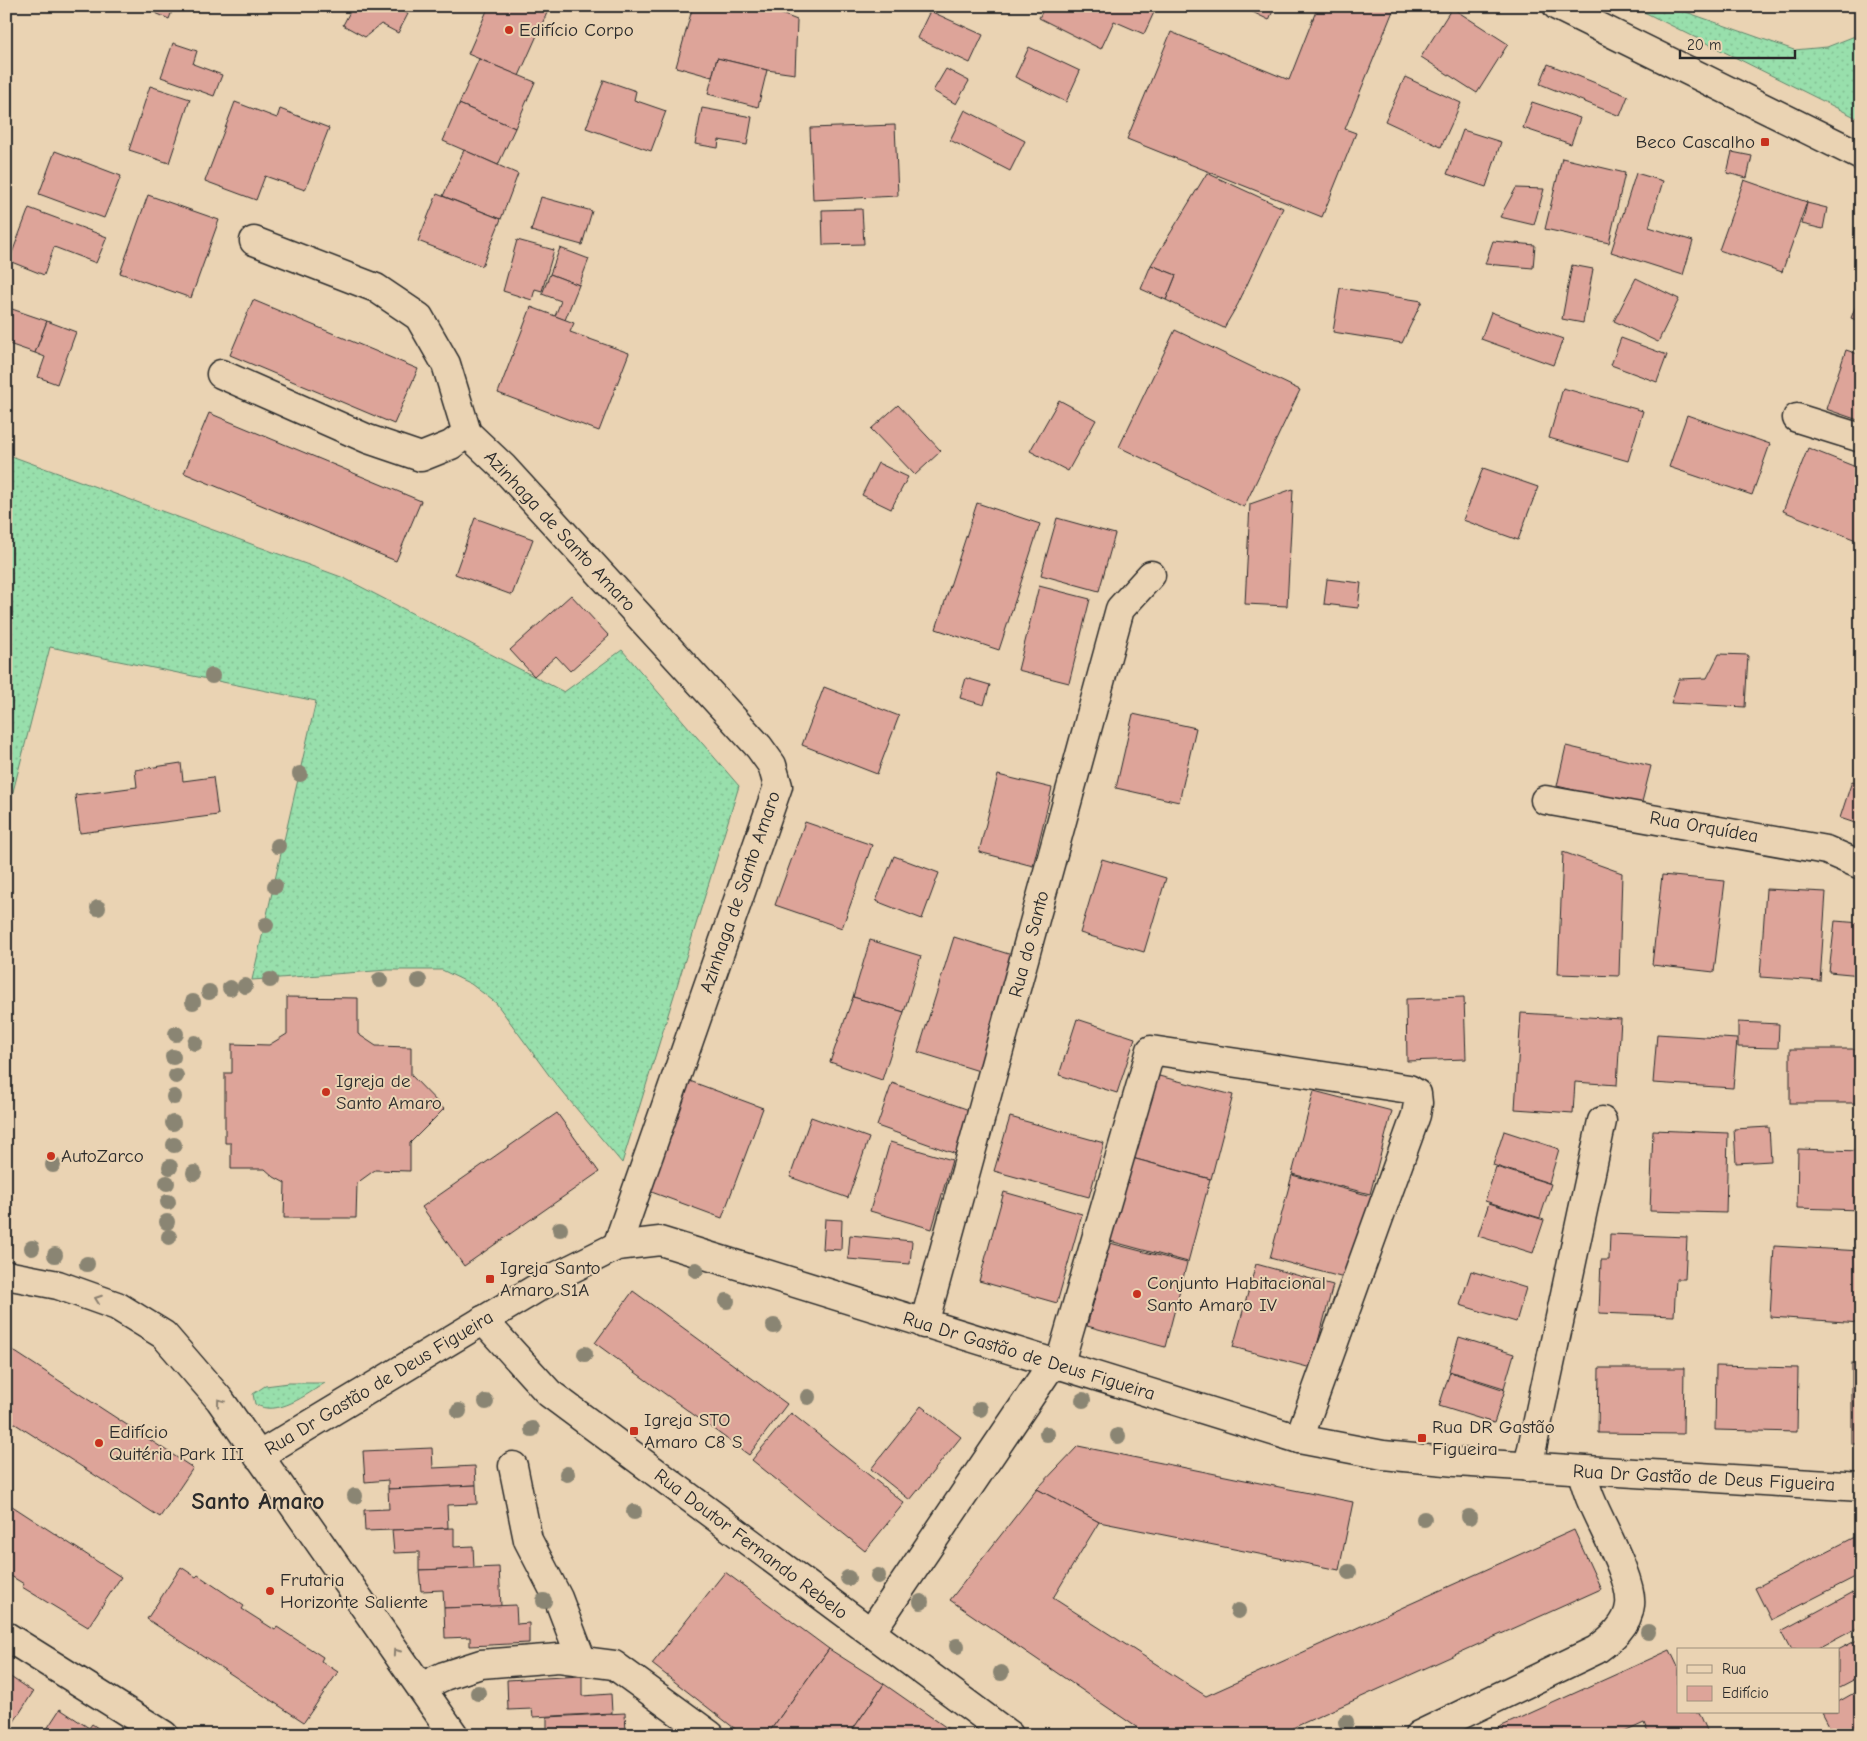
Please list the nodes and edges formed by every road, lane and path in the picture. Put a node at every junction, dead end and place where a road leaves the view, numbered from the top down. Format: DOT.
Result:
graph roads {
  1 [pos="1557,6"];
  2 [pos="1861,156"];
  3 [pos="254,241"];
  4 [pos="221,374"];
  5 [pos="1797,418"];
  6 [pos="466,433"];
  7 [pos="1861,438"];
  8 [pos="1151,575"];
  9 [pos="1545,800"];
  10 [pos="1861,865"];
  11 [pos="1602,1121"];
  12 [pos="617,1246"];
  13 [pos="6,1275"];
  14 [pos="483,1320"];
  15 [pos="924,1324"];
  16 [pos="1056,1365"];
  17 [pos="1299,1439"];
  18 [pos="258,1456"];
  19 [pos="513,1466"];
  20 [pos="1528,1467"];
  21 [pos="1582,1471"];
  22 [pos="1861,1487"];
  23 [pos="871,1632"];
  24 [pos="6,1636"];
  25 [pos="582,1661"];
  26 [pos="421,1687"];
  27 [pos="164,1735"];
  28 [pos="454,1735"];
  29 [pos="710,1735"];
  30 [pos="1008,1735"];
  31 [pos="1419,1735"];
  1 -- 2 [label="street"];
  3 -- 6 [label="street"];
  4 -- 6 [label="street"];
  5 -- 7 [label="street"];
  6 -- 12 [label="street, Azinhaga de Santo Amaro"];
  8 -- 15 [label="street, Rua do Santo"];
  9 -- 10 [label="street, Rua Orquídea"];
  11 -- 20 [label="street"];
  12 -- 14 [label="street, Rua Dr Gastão de Deus Figueira"];
  12 -- 15 [label="street, Rua Dr Gastão de Deus Figueira"];
  18 -- 13 [label="street, one-way"];
  14 -- 18 [label="street, Rua Dr Gastão de Deus Figueira"];
  14 -- 23 [label="street, Rua Doutor Fernando Rebelo"];
  15 -- 16 [label="street, Rua Dr Gastão de Deus Figueira"];
  16 -- 17 [label="street, Rua Dr Gastão de Deus Figueira"];
  16 -- 17 [label="street"];
  16 -- 23 [label="street"];
  17 -- 20 [label="street, Rua Dr Gastão de Deus Figueira"];
  26 -- 18 [label="street, one-way"];
  19 -- 25 [label="street"];
  20 -- 21 [label="street, Rua Dr Gastão de Deus Figueira"];
  21 -- 22 [label="street, Rua Dr Gastão de Deus Figueira"];
  21 -- 31 [label="street"];
  23 -- 30 [label="street, Rua Doutor Fernando Rebelo"];
  24 -- 27 [label="street"];
  25 -- 26 [label="street"];
  25 -- 29 [label="street"];
  26 -- 28 [label="street"];
}
